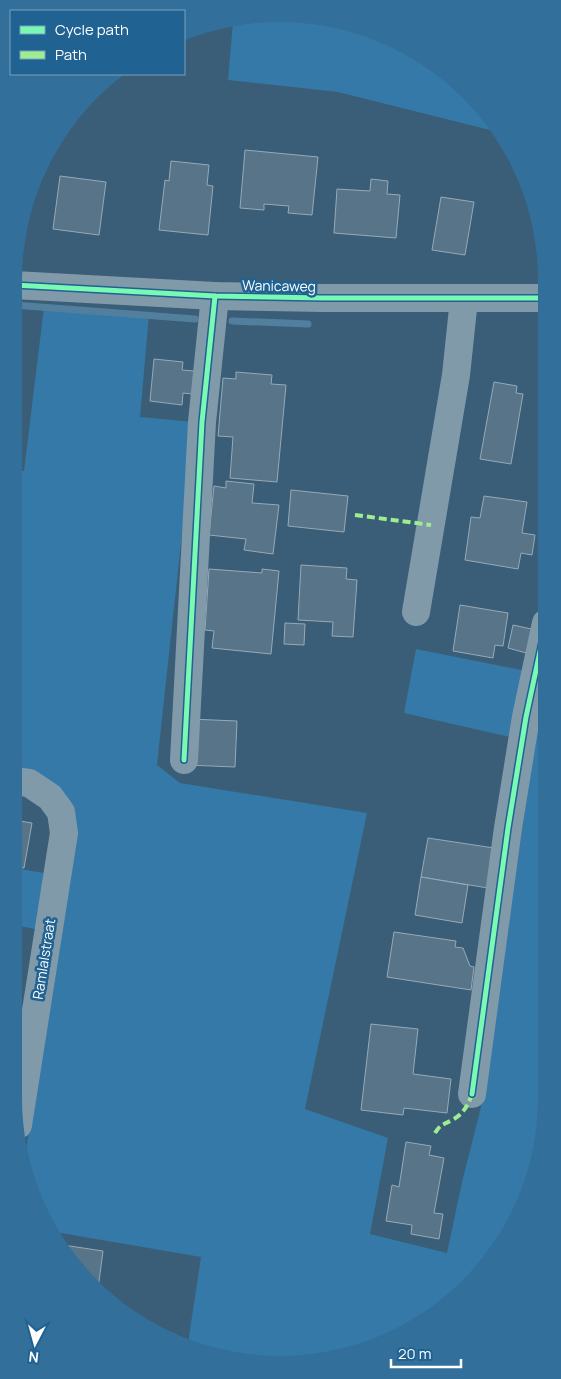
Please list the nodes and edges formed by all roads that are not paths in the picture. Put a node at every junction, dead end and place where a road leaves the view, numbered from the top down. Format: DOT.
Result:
graph roads {
  1 [pos="22,285"];
  2 [pos="215,296"];
  3 [pos="539,298"];
  4 [pos="464,299"];
  5 [pos="416,612"];
  6 [pos="539,656"];
  7 [pos="184,760"];
  8 [pos="22,782"];
  9 [pos="472,1094"];
  10 [pos="22,1099"];
  1 -- 2 [label="street, Wanicaweg"];
  2 -- 4 [label="street, Wanicaweg"];
  2 -- 7 [label="street"];
  3 -- 4 [label="street, Wanicaweg"];
  4 -- 5 [label="street"];
  6 -- 9 [label="street"];
  8 -- 10 [label="street, Ramlalstraat"];
}
